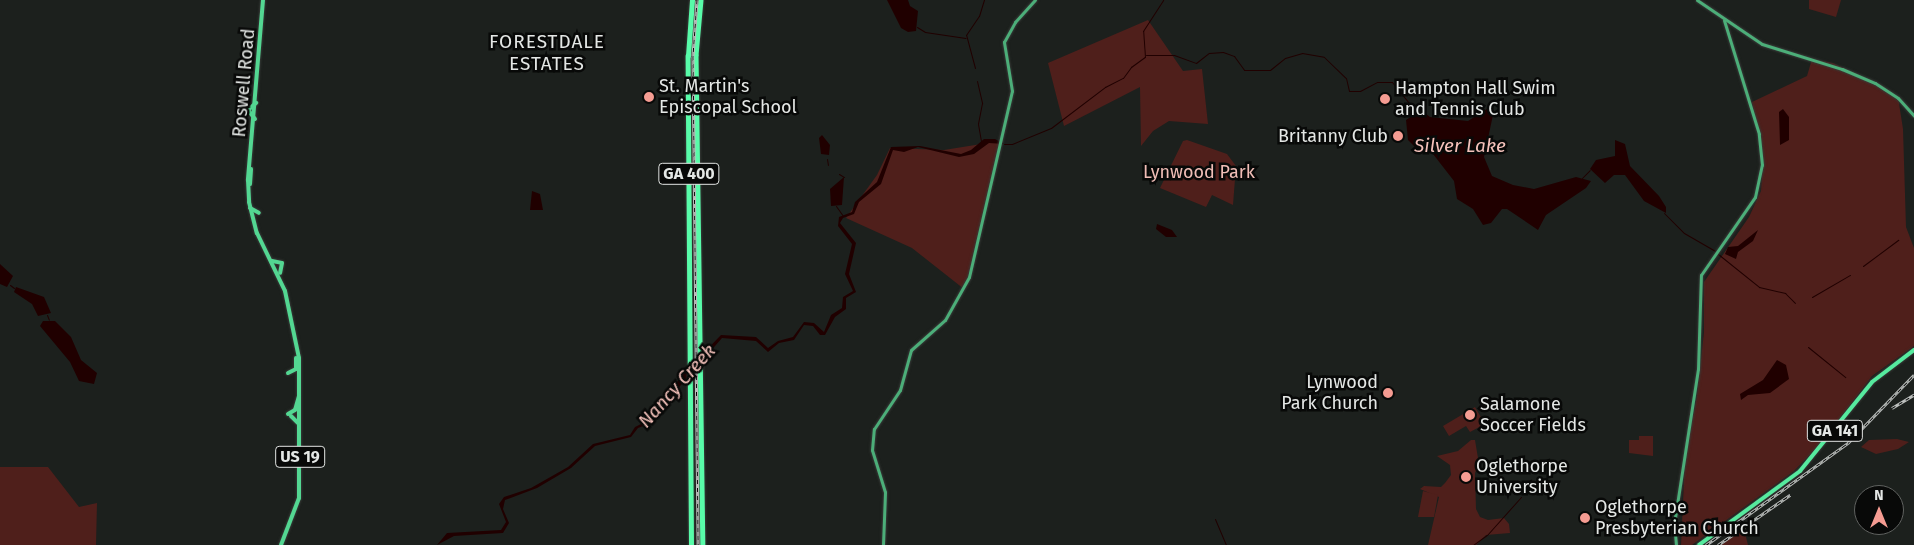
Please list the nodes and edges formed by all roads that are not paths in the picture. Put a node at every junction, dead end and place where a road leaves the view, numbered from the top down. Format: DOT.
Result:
graph roads {
  1 [pos="263,0"];
  2 [pos="692,0"];
  3 [pos="701,0"];
  4 [pos="1035,0"];
  5 [pos="1697,0"];
  6 [pos="1724,20"];
  7 [pos="256,103"];
  8 [pos="1914,116"];
  9 [pos="255,119"];
  10 [pos="250,208"];
  11 [pos="259,212"];
  12 [pos="272,262"];
  13 [pos="280,277"];
  14 [pos="1914,350"];
  15 [pos="299,356"];
  16 [pos="299,381"];
  17 [pos="299,396"];
  18 [pos="299,426"];
  19 [pos="281,545"];
  20 [pos="691,545"];
  21 [pos="703,545"];
  22 [pos="883,545"];
  23 [pos="1676,545"];
  24 [pos="1699,545"];
  1 -- 7 [label="main road, Roswell Road / US 19"];
  2 -- 20 [label="highway, GA 400"];
  3 -- 21 [label="highway, GA 400"];
  4 -- 22 [label="main road"];
  5 -- 6 [label="main road"];
  6 -- 8 [label="main road"];
  6 -- 23 [label="main road"];
  7 -- 9 [label="main road, Roswell Road / US 19"];
  7 -- 9 [label="main road"];
  9 -- 10 [label="main road, Roswell Road / US 19"];
  10 -- 11 [label="main road"];
  10 -- 12 [label="main road, US 19"];
  12 -- 13 [label="main road, US 19"];
  12 -- 13 [label="main road"];
  13 -- 15 [label="main road, US 19"];
  14 -- 24 [label="highway, GA 141"];
  15 -- 16 [label="main road, US 19"];
  15 -- 16 [label="main road"];
  16 -- 17 [label="main road, US 19"];
  17 -- 18 [label="main road, US 19"];
  17 -- 18 [label="main road"];
  18 -- 19 [label="main road, US 19"];
}
